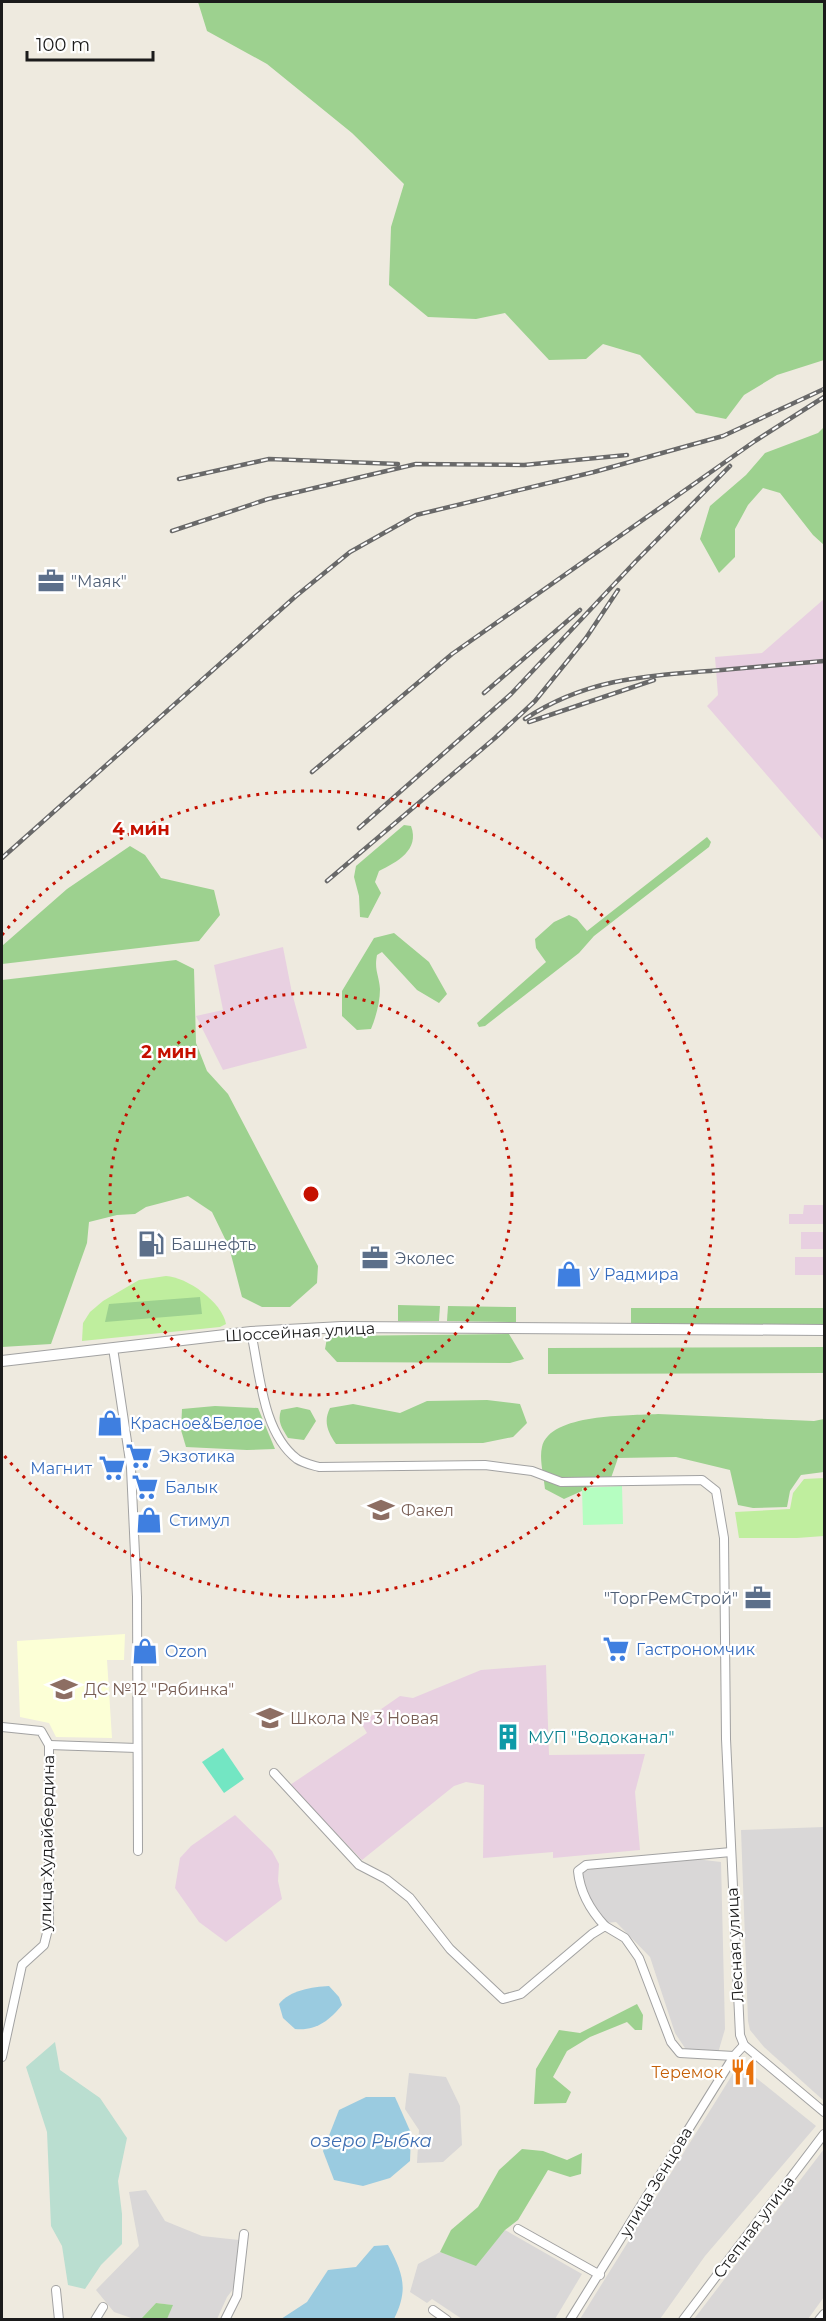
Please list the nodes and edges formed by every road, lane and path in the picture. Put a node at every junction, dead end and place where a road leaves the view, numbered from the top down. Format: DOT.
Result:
graph roads {
  1 [pos="825,1330"];
  2 [pos="251,1332"];
  3 [pos="113,1348"];
  4 [pos="2,1361"];
  5 [pos="2,1727"];
  6 [pos="49,1745"];
  7 [pos="137,1748"];
  8 [pos="274,1773"];
  9 [pos="138,1851"];
  10 [pos="731,1852"];
  11 [pos="605,1926"];
  12 [pos="744,2045"];
  13 [pos="2,2056"];
  14 [pos="734,2056"];
  15 [pos="825,2112"];
  16 [pos="825,2134"];
  17 [pos="518,2229"];
  18 [pos="244,2235"];
  19 [pos="600,2275"];
  20 [pos="56,2290"];
  21 [pos="103,2307"];
  22 [pos="433,2310"];
  23 [pos="825,2314"];
  24 [pos="59,2319"];
  25 [pos="94,2319"];
  26 [pos="225,2319"];
  27 [pos="447,2319"];
  28 [pos="570,2319"];
  29 [pos="683,2319"];
  30 [pos="819,2319"];
  1 -- 2 [label="street, Шоссейная улица"];
  2 -- 3 [label="street, Шоссейная улица"];
  2 -- 10 [label="street, Лесная улица"];
  3 -- 4 [label="street, Шоссейная улица"];
  3 -- 7 [label="street"];
  5 -- 6 [label="street, улица Худайбердина"];
  6 -- 7 [label="street"];
  6 -- 13 [label="street, улица Худайбердина"];
  7 -- 9 [label="street"];
  8 -- 11 [label="street"];
  10 -- 11 [label="street"];
  10 -- 12 [label="street, Лесная улица"];
  11 -- 14 [label="street"];
  12 -- 14 [label="street, улица Зенцова"];
  12 -- 15 [label="street"];
  14 -- 19 [label="street, улица Зенцова"];
  16 -- 29 [label="street, Степная улица"];
  17 -- 19 [label="street"];
  18 -- 26 [label="street"];
  19 -- 28 [label="street, улица Зенцова"];
  20 -- 24 [label="street"];
  21 -- 25 [label="street"];
  22 -- 27 [label="street"];
  23 -- 30 [label="street"];
}
